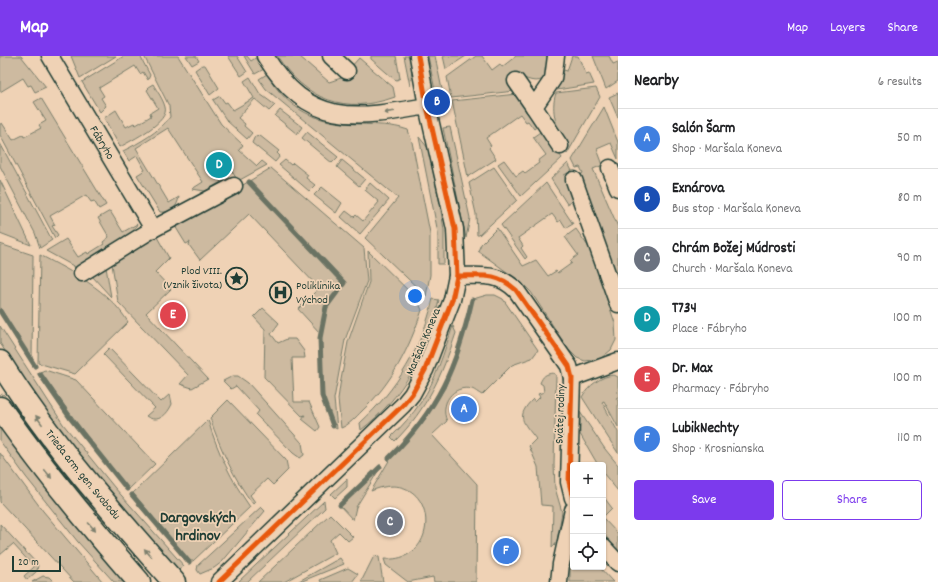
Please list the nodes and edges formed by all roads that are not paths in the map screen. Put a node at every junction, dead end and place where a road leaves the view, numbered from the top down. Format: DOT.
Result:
graph roads {
  1 [pos="50,56"];
  2 [pos="265,56"];
  3 [pos="331,56"];
  4 [pos="418,56"];
  5 [pos="556,56"];
  6 [pos="347,71"];
  7 [pos="516,81"];
  8 [pos="427,106"];
  9 [pos="534,107"];
  10 [pos="560,146"];
  11 [pos="610,168"];
  12 [pos="574,180"];
  13 [pos="234,186"];
  14 [pos="618,188"];
  15 [pos="153,229"];
  16 [pos="82,273"];
  17 [pos="457,276"];
  18 [pos="618,304"];
  19 [pos="618,361"];
  20 [pos="0,362"];
  21 [pos="572,378"];
  22 [pos="0,408"];
  23 [pos="570,486"];
  24 [pos="570,524"];
  25 [pos="606,550"];
  26 [pos="618,562"];
  27 [pos="139,582"];
  28 [pos="174,582"];
  29 [pos="219,582"];
  30 [pos="559,582"];
  1 -- 15 [label="street, Fábryho"];
  8 -- 2 [label="street, one-way"];
  3 -- 6 [label="street"];
  4 -- 8 [label="street, Maršala Koneva"];
  5 -- 9 [label="street"];
  7 -- 9 [label="street"];
  8 -- 17 [label="street, Maršala Koneva"];
  9 -- 10 [label="street"];
  11 -- 14 [label="street"];
  12 -- 18 [label="street"];
  13 -- 15 [label="street"];
  15 -- 16 [label="street"];
  17 -- 21 [label="street"];
  17 -- 29 [label="street, Maršala Koneva"];
  19 -- 21 [label="street"];
  28 -- 20 [label="street, Trieda arm. gen. Svobodu, one-way"];
  21 -- 23 [label="street, Svätej rodiny"];
  22 -- 27 [label="street, one-way"];
  24 -- 30 [label="street"];
  25 -- 26 [label="street"];
}
